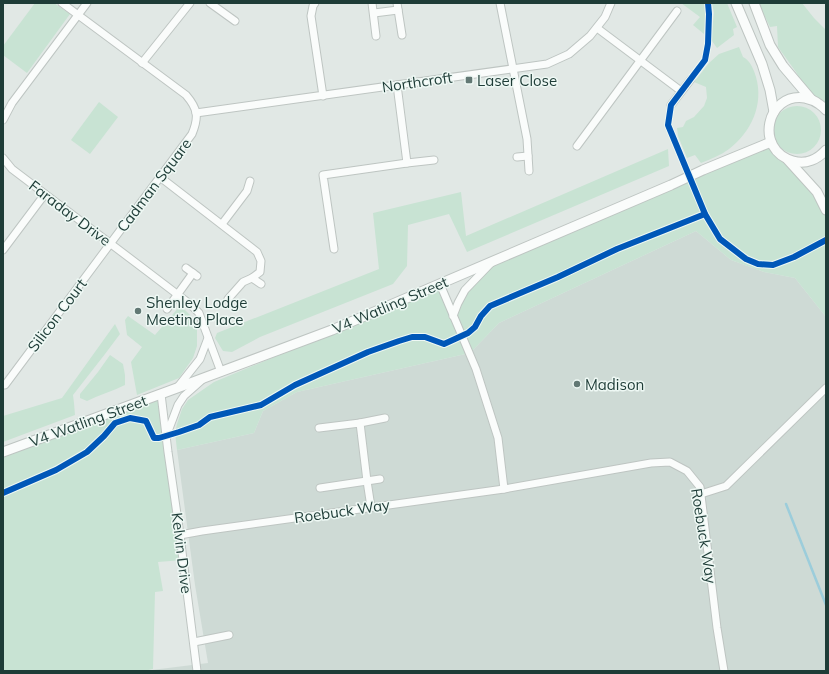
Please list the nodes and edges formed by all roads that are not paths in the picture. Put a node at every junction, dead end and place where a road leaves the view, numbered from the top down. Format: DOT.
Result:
graph roads {
  1 [pos="62,3"];
  2 [pos="87,3"];
  3 [pos="190,3"];
  4 [pos="210,3"];
  5 [pos="315,3"];
  6 [pos="372,3"];
  7 [pos="500,3"];
  8 [pos="611,3"];
  9 [pos="736,3"];
  10 [pos="754,3"];
  11 [pos="398,6"];
  12 [pos="677,11"];
  13 [pos="374,13"];
  14 [pos="78,16"];
  15 [pos="235,22"];
  16 [pos="597,28"];
  17 [pos="402,35"];
  18 [pos="376,36"];
  19 [pos="640,60"];
  20 [pos="142,63"];
  21 [pos="514,68"];
  22 [pos="691,79"];
  23 [pos="397,85"];
  24 [pos="681,91"];
  25 [pos="323,96"];
  26 [pos="811,99"];
  27 [pos="671,105"];
  28 [pos="826,110"];
  29 [pos="774,112"];
  30 [pos="196,113"];
  31 [pos="3,120"];
  32 [pos="771,142"];
  33 [pos="577,146"];
  34 [pos="826,150"];
  35 [pos="528,156"];
  36 [pos="517,157"];
  37 [pos="3,158"];
  38 [pos="434,160"];
  39 [pos="788,160"];
  40 [pos="407,163"];
  41 [pos="322,168"];
  42 [pos="529,171"];
  43 [pos="322,175"];
  44 [pos="160,177"];
  45 [pos="250,181"];
  46 [pos="44,194"];
  47 [pos="826,210"];
  48 [pos="222,224"];
  49 [pos="110,244"];
  50 [pos="334,249"];
  51 [pos="3,250"];
  52 [pos="492,261"];
  53 [pos="186,268"];
  54 [pos="252,278"];
  55 [pos="261,284"];
  56 [pos="440,284"];
  57 [pos="177,294"];
  58 [pos="228,299"];
  59 [pos="167,309"];
  60 [pos="453,316"];
  61 [pos="208,338"];
  62 [pos="221,372"];
  63 [pos="205,378"];
  64 [pos="3,385"];
  65 [pos="177,388"];
  66 [pos="826,388"];
  67 [pos="161,394"];
  68 [pos="385,418"];
  69 [pos="360,423"];
  70 [pos="319,428"];
  71 [pos="166,436"];
  72 [pos="3,452"];
  73 [pos="380,478"];
  74 [pos="367,481"];
  75 [pos="320,488"];
  76 [pos="504,489"];
  77 [pos="701,494"];
  78 [pos="371,507"];
  79 [pos="180,535"];
  80 [pos="229,635"];
  81 [pos="194,642"];
  82 [pos="197,671"];
  83 [pos="724,671"];
  1 -- 14 [label="street"];
  2 -- 14 [label="street"];
  3 -- 20 [label="street"];
  4 -- 15 [label="street"];
  5 -- 25 [label="street"];
  6 -- 13 [label="street"];
  7 -- 21 [label="street"];
  8 -- 16 [label="street, Northcroft"];
  9 -- 29 [label="street"];
  10 -- 26 [label="street"];
  11 -- 13 [label="street"];
  11 -- 17 [label="street"];
  12 -- 19 [label="street"];
  13 -- 18 [label="street"];
  14 -- 20 [label="street"];
  14 -- 31 [label="street"];
  16 -- 19 [label="street"];
  16 -- 21 [label="street, Northcroft"];
  19 -- 24 [label="street"];
  19 -- 33 [label="street"];
  20 -- 30 [label="street"];
  21 -- 23 [label="street, Northcroft"];
  21 -- 35 [label="street"];
  22 -- 24 [label="street"];
  23 -- 25 [label="street, Northcroft"];
  23 -- 40 [label="street"];
  24 -- 27 [label="street"];
  25 -- 30 [label="street, Northcroft"];
  26 -- 28 [label="street"];
  26 -- 29 [label="street"];
  29 -- 32 [label="street"];
  30 -- 44 [label="street, Cadman Square"];
  32 -- 39 [label="street"];
  32 -- 52 [label="street, V4 Watling Street"];
  34 -- 39 [label="street"];
  35 -- 36 [label="street"];
  35 -- 42 [label="street"];
  37 -- 46 [label="street, Faraday Drive"];
  38 -- 40 [label="street"];
  39 -- 47 [label="street"];
  40 -- 43 [label="street"];
  41 -- 43 [label="street"];
  43 -- 50 [label="street"];
  44 -- 48 [label="street"];
  44 -- 49 [label="street, Cadman Square"];
  45 -- 48 [label="street"];
  46 -- 49 [label="street, Faraday Drive"];
  46 -- 51 [label="street"];
  48 -- 54 [label="street"];
  49 -- 57 [label="street, Faraday Drive"];
  49 -- 64 [label="street, Silicon Court"];
  52 -- 56 [label="street, V4 Watling Street"];
  52 -- 60 [label="street"];
  53 -- 57 [label="street"];
  54 -- 55 [label="street"];
  54 -- 58 [label="street"];
  56 -- 60 [label="street"];
  56 -- 62 [label="street, V4 Watling Street"];
  57 -- 59 [label="street"];
  57 -- 61 [label="street, Faraday Drive"];
  60 -- 76 [label="street"];
  61 -- 62 [label="street, Faraday Drive"];
  61 -- 65 [label="street"];
  62 -- 63 [label="street, V4 Watling Street"];
  63 -- 65 [label="street, V4 Watling Street"];
  63 -- 71 [label="street, Kelvin Drive"];
  65 -- 67 [label="street, V4 Watling Street"];
  66 -- 77 [label="street"];
  67 -- 71 [label="street, Kelvin Drive"];
  67 -- 72 [label="street, V4 Watling Street"];
  68 -- 69 [label="street"];
  69 -- 70 [label="street"];
  69 -- 74 [label="street"];
  71 -- 79 [label="street, Kelvin Drive"];
  73 -- 74 [label="street"];
  74 -- 75 [label="street"];
  74 -- 78 [label="street"];
  76 -- 77 [label="street, Roebuck Way"];
  76 -- 78 [label="street, Roebuck Way"];
  77 -- 83 [label="street, Roebuck Way"];
  78 -- 79 [label="street, Roebuck Way"];
  79 -- 81 [label="street, Kelvin Drive"];
  80 -- 81 [label="street"];
  81 -- 82 [label="street, Kelvin Drive"];
}
